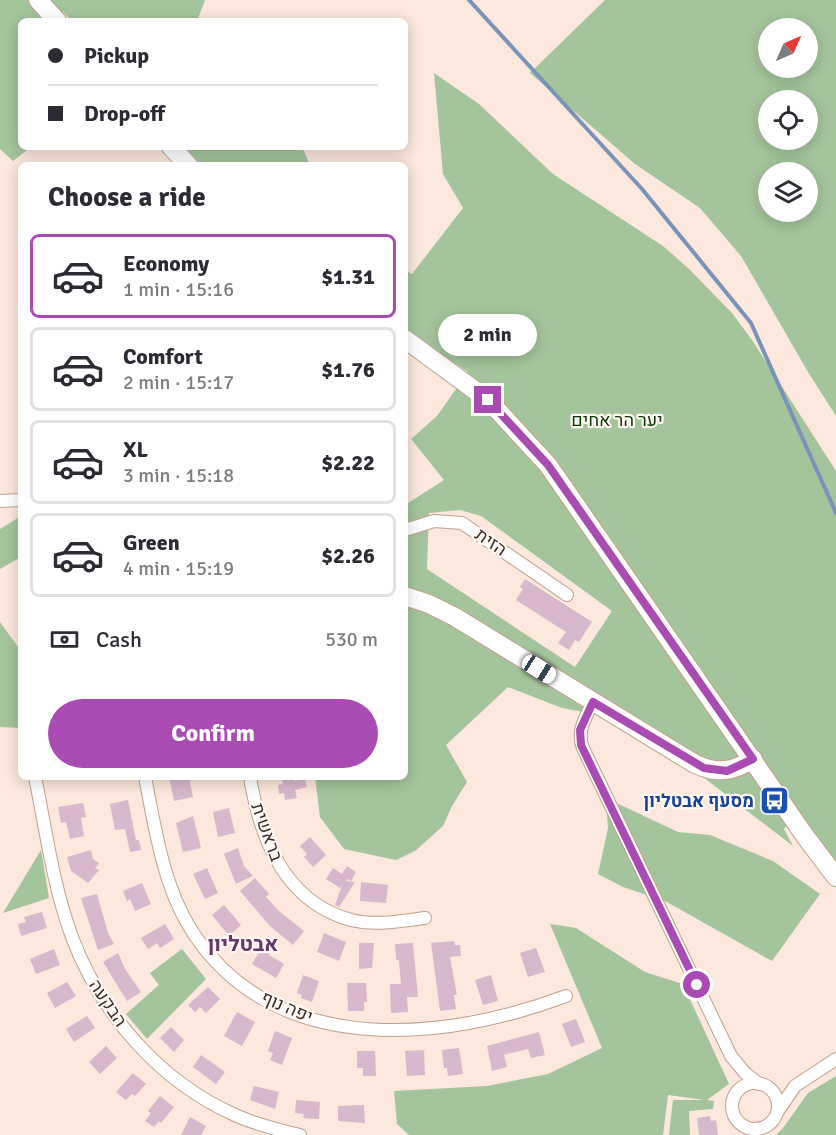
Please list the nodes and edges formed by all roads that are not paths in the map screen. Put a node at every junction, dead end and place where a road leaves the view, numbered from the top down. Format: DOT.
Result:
graph roads {
  1 [pos="38,0"];
  2 [pos="54,18"];
  3 [pos="174,150"];
  4 [pos="185,162"];
  5 [pos="408,341"];
  6 [pos="18,500"];
  7 [pos="0,501"];
  8 [pos="408,529"];
  9 [pos="567,595"];
  10 [pos="408,597"];
  11 [pos="593,702"];
  12 [pos="753,759"];
  13 [pos="36,780"];
  14 [pos="146,780"];
  15 [pos="251,780"];
  16 [pos="836,877"];
  17 [pos="425,918"];
  18 [pos="566,996"];
  19 [pos="731,1056"];
  20 [pos="836,1059"];
  21 [pos="801,1081"];
  22 [pos="764,1085"];
  23 [pos="734,1098"];
  24 [pos="778,1111"];
  25 [pos="736,1119"];
  26 [pos="756,1132"];
  27 [pos="300,1135"];
  28 [pos="738,1135"];
  1 -- 2 [label="main road"];
  3 -- 4 [label="main road"];
  5 -- 12 [label="main road"];
  6 -- 7 [label="street"];
  8 -- 9 [label="street, הזית"];
  10 -- 11 [label="main road"];
  11 -- 12 [label="main road"];
  11 -- 19 [label="street"];
  12 -- 16 [label="main road"];
  13 -- 27 [label="street, הבקעה"];
  14 -- 18 [label="street, יפה נוף"];
  15 -- 17 [label="street, בראשית"];
  19 -- 22 [label="street"];
  19 -- 23 [label="street"];
  20 -- 21 [label="street"];
  21 -- 22 [label="street"];
  21 -- 24 [label="street"];
  22 -- 23 [label="street"];
  22 -- 24 [label="street"];
  23 -- 25 [label="street"];
  24 -- 26 [label="street"];
  25 -- 26 [label="street"];
  25 -- 28 [label="street"];
}
